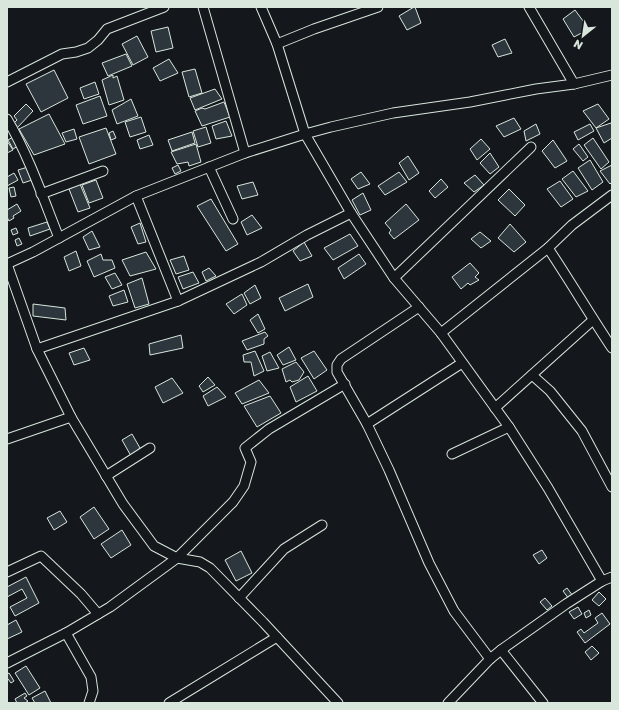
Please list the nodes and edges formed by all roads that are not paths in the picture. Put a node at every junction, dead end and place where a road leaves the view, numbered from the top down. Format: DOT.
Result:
graph roads {
  1 [pos="164,7"];
  2 [pos="204,7"];
  3 [pos="261,7"];
  4 [pos="378,7"];
  5 [pos="529,7"];
  6 [pos="277,44"];
  7 [pos="612,75"];
  8 [pos="7,82"];
  9 [pos="574,84"];
  10 [pos="7,119"];
  11 [pos="305,134"];
  12 [pos="531,148"];
  13 [pos="245,153"];
  14 [pos="209,167"];
  15 [pos="103,171"];
  16 [pos="41,194"];
  17 [pos="612,195"];
  18 [pos="136,196"];
  19 [pos="351,213"];
  20 [pos="233,219"];
  21 [pos="59,238"];
  22 [pos="548,248"];
  23 [pos="7,264"];
  24 [pos="394,278"];
  25 [pos="178,301"];
  26 [pos="419,307"];
  27 [pos="593,320"];
  28 [pos="441,333"];
  29 [pos="612,348"];
  30 [pos="37,349"];
  31 [pos="462,363"];
  32 [pos="532,375"];
  33 [pos="345,384"];
  34 [pos="496,408"];
  35 [pos="71,417"];
  36 [pos="367,424"];
  37 [pos="509,427"];
  38 [pos="7,439"];
  39 [pos="150,448"];
  40 [pos="452,454"];
  41 [pos="106,476"];
  42 [pos="612,487"];
  43 [pos="322,525"];
  44 [pos="177,558"];
  45 [pos="7,572"];
  46 [pos="612,576"];
  47 [pos="602,582"];
  48 [pos="239,598"];
  49 [pos="98,614"];
  50 [pos="66,633"];
  51 [pos="277,637"];
  52 [pos="501,650"];
  53 [pos="490,659"];
  54 [pos="7,663"];
  55 [pos="89,703"];
  56 [pos="169,703"];
  57 [pos="338,703"];
  58 [pos="448,703"];
  59 [pos="543,703"];
  1 -- 8 [label="street"];
  2 -- 13 [label="street"];
  3 -- 6 [label="street"];
  4 -- 6 [label="street"];
  5 -- 9 [label="street"];
  6 -- 11 [label="street"];
  7 -- 9 [label="street"];
  9 -- 11 [label="street"];
  10 -- 16 [label="street"];
  11 -- 13 [label="street"];
  11 -- 19 [label="street"];
  12 -- 24 [label="street"];
  13 -- 14 [label="street"];
  14 -- 18 [label="street"];
  14 -- 20 [label="street"];
  15 -- 16 [label="street"];
  16 -- 21 [label="street"];
  17 -- 22 [label="street"];
  18 -- 21 [label="street"];
  18 -- 25 [label="street"];
  19 -- 24 [label="street"];
  19 -- 25 [label="street"];
  21 -- 23 [label="street"];
  22 -- 27 [label="street"];
  22 -- 28 [label="street"];
  23 -- 30 [label="street"];
  24 -- 26 [label="street"];
  25 -- 30 [label="street"];
  26 -- 28 [label="street"];
  26 -- 33 [label="street"];
  27 -- 29 [label="street"];
  27 -- 32 [label="street"];
  28 -- 31 [label="street"];
  30 -- 35 [label="street"];
  31 -- 34 [label="street"];
  31 -- 36 [label="street"];
  32 -- 34 [label="street"];
  32 -- 42 [label="street"];
  33 -- 36 [label="street"];
  33 -- 44 [label="street"];
  34 -- 37 [label="street"];
  35 -- 38 [label="street"];
  35 -- 41 [label="street"];
  36 -- 53 [label="street"];
  37 -- 40 [label="street"];
  37 -- 47 [label="street"];
  39 -- 41 [label="street"];
  41 -- 44 [label="street"];
  43 -- 48 [label="street"];
  44 -- 48 [label="street"];
  44 -- 49 [label="street"];
  45 -- 49 [label="street"];
  46 -- 47 [label="street"];
  47 -- 52 [label="street"];
  48 -- 51 [label="street"];
  49 -- 50 [label="street"];
  50 -- 54 [label="street"];
  50 -- 55 [label="street"];
  51 -- 56 [label="street"];
  51 -- 57 [label="street"];
  52 -- 53 [label="street"];
  52 -- 59 [label="street"];
  53 -- 58 [label="street"];
}
